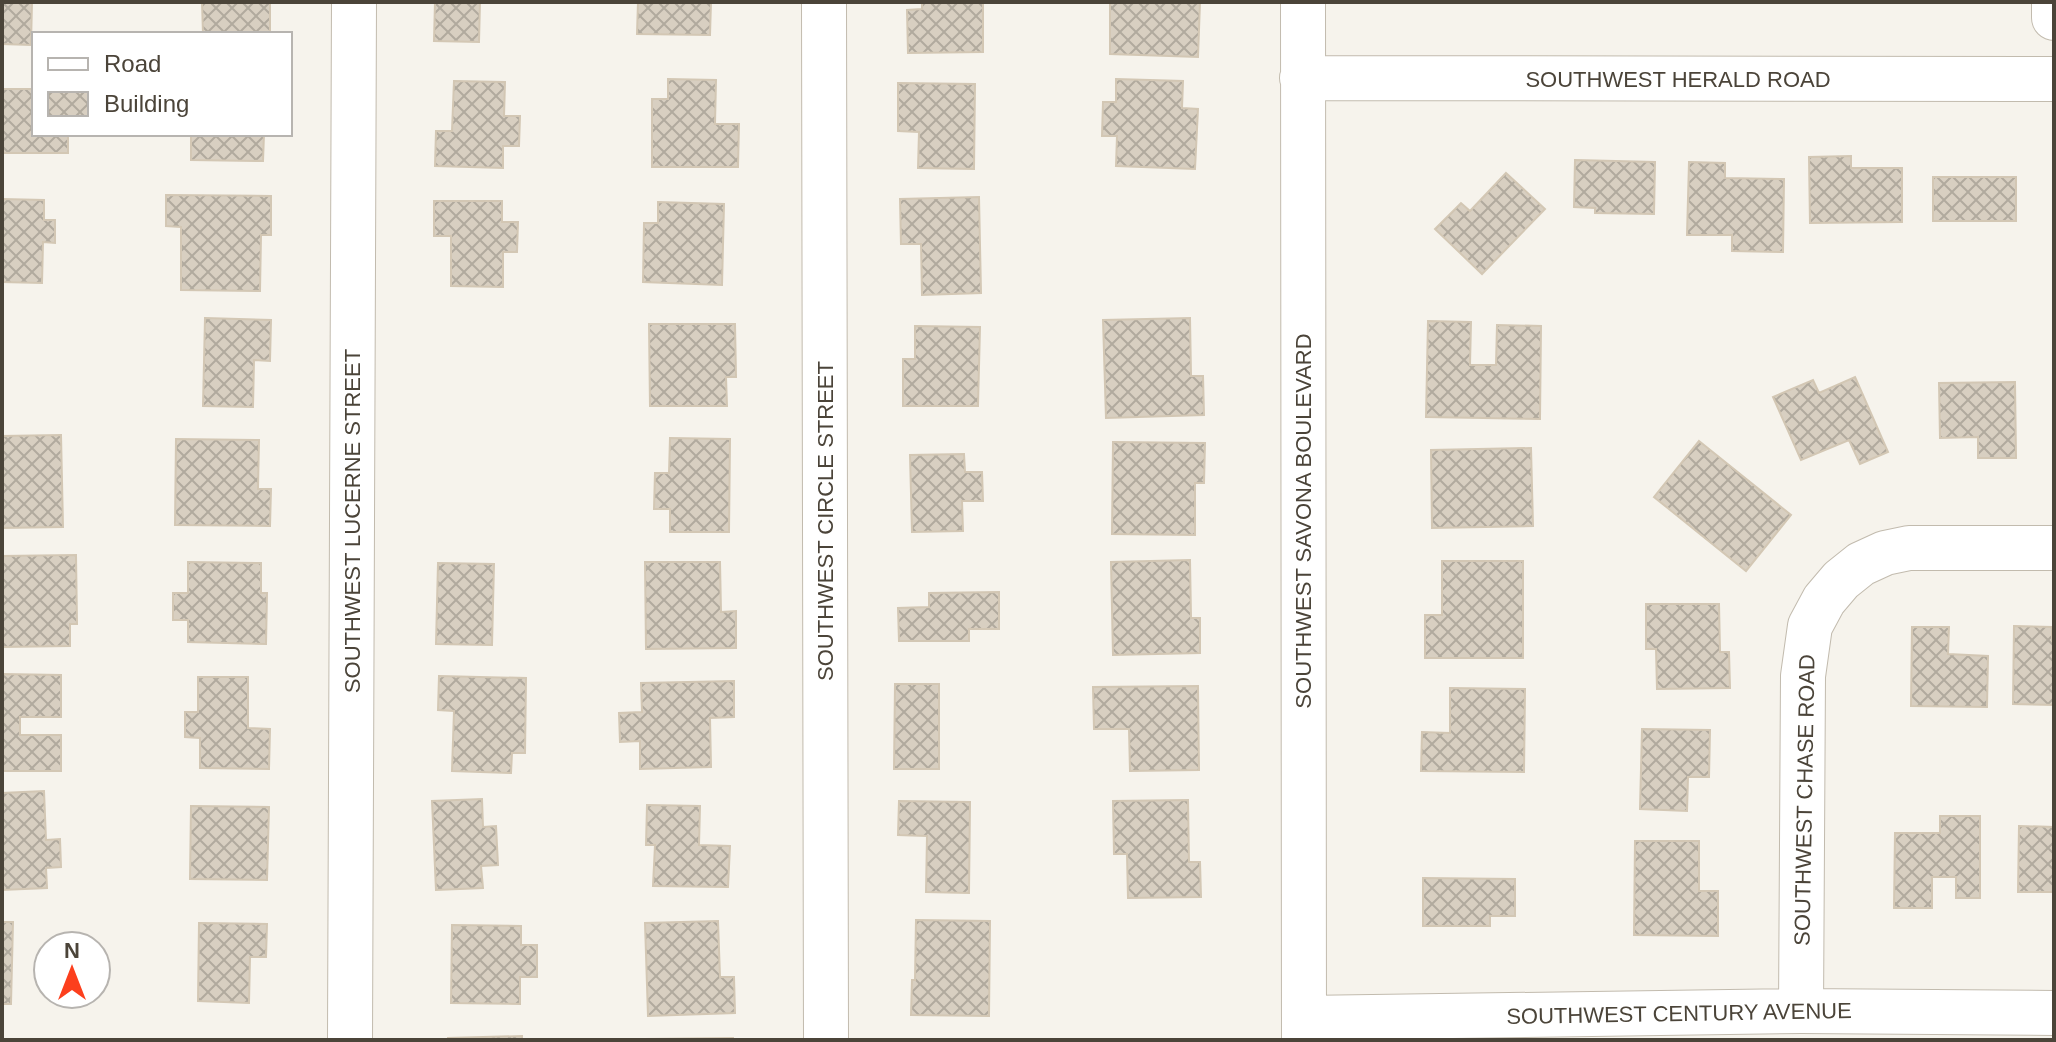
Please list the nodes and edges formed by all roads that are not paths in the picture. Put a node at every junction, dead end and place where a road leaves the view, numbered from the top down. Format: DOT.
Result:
graph roads {
  1 [pos="354,2"];
  2 [pos="824,2"];
  3 [pos="1303,2"];
  4 [pos="2054,2"];
  5 [pos="2054,18"];
  6 [pos="1302,78"];
  7 [pos="2054,79"];
  8 [pos="2054,548"];
  9 [pos="1801,1011"];
  10 [pos="2054,1013"];
  11 [pos="1304,1029"];
  12 [pos="350,1040"];
  13 [pos="826,1040"];
  1 -- 12 [label="street, SOUTHWEST LUCERNE STREET"];
  2 -- 13 [label="street, SOUTHWEST CIRCLE STREET"];
  3 -- 6 [label="street, SOUTHWEST SAVONA BOULEVARD"];
  4 -- 5 [label="street"];
  6 -- 7 [label="street, SOUTHWEST HERALD ROAD"];
  6 -- 11 [label="street, SOUTHWEST SAVONA BOULEVARD"];
  8 -- 9 [label="street, SOUTHWEST CHASE ROAD"];
  9 -- 10 [label="street, SOUTHWEST CENTURY AVENUE"];
  9 -- 11 [label="street, SOUTHWEST CENTURY AVENUE"];
}
